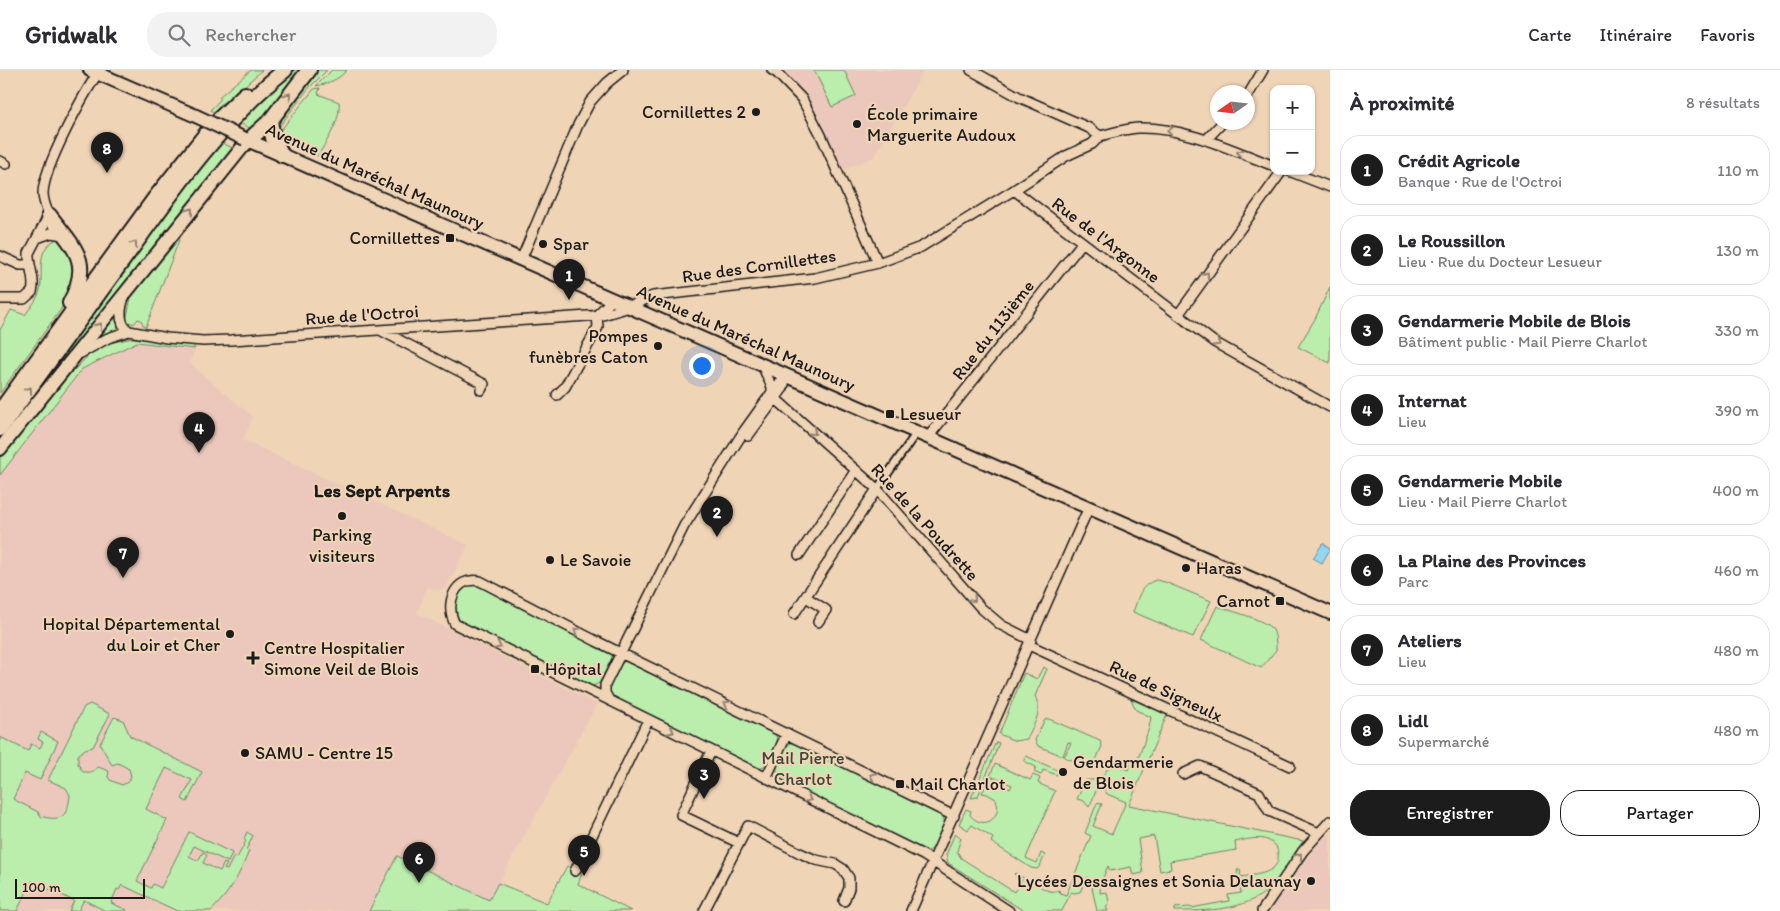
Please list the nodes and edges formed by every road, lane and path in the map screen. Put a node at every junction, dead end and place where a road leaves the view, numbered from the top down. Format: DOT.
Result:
graph roads {
  1 [pos="272,70"];
  2 [pos="285,70"];
  3 [pos="309,70"];
  4 [pos="623,70"];
  5 [pos="772,70"];
  6 [pos="971,70"];
  7 [pos="1263,70"];
  8 [pos="96,71"];
  9 [pos="1254,85"];
  10 [pos="270,121"];
  11 [pos="1215,130"];
  12 [pos="1100,136"];
  13 [pos="247,140"];
  14 [pos="1206,140"];
  15 [pos="282,155"];
  16 [pos="1270,164"];
  17 [pos="1279,175"];
  18 [pos="1299,175"];
  19 [pos="1330,187"];
  20 [pos="1014,190"];
  21 [pos="49,215"];
  22 [pos="64,235"];
  23 [pos="37,238"];
  24 [pos="1082,243"];
  25 [pos="0,256"];
  26 [pos="521,260"];
  27 [pos="878,263"];
  28 [pos="30,265"];
  29 [pos="127,290"];
  30 [pos="0,299"];
  31 [pos="613,299"];
  32 [pos="628,306"];
  33 [pos="597,315"];
  34 [pos="1178,315"];
  35 [pos="380,330"];
  36 [pos="130,331"];
  37 [pos="46,348"];
  38 [pos="72,362"];
  39 [pos="762,365"];
  40 [pos="786,376"];
  41 [pos="481,390"];
  42 [pos="557,395"];
  43 [pos="774,396"];
  44 [pos="1330,407"];
  45 [pos="0,411"];
  46 [pos="0,429"];
  47 [pos="923,434"];
  48 [pos="0,449"];
  49 [pos="856,470"];
  50 [pos="877,489"];
  51 [pos="1089,507"];
  52 [pos="799,554"];
  53 [pos="806,597"];
  54 [pos="1330,613"];
  55 [pos="794,614"];
  56 [pos="818,622"];
  57 [pos="1030,643"];
  58 [pos="621,652"];
  59 [pos="605,685"];
  60 [pos="591,691"];
  61 [pos="612,701"];
  62 [pos="648,720"];
  63 [pos="788,733"];
  64 [pos="711,751"];
  65 [pos="1290,766"];
  66 [pos="1183,774"];
  67 [pos="766,778"];
  68 [pos="954,816"];
  69 [pos="1330,821"];
  70 [pos="1318,833"];
  71 [pos="739,843"];
  72 [pos="934,863"];
  73 [pos="575,871"];
  74 [pos="844,901"];
  75 [pos="704,911"];
  76 [pos="911,911"];
  77 [pos="1009,911"];
  78 [pos="1262,911"];
  1 -- 37 [label="highway"];
  46 -- 2 [label="highway, one-way"];
  10 -- 3 [label="highway, one-way"];
  4 -- 26 [label="street"];
  5 -- 27 [label="street"];
  6 -- 12 [label="street"];
  7 -- 9 [label="street"];
  8 -- 13 [label="main road, Avenue du Maréchal Maunoury, bridge"];
  8 -- 21 [label="street"];
  10 -- 13 [label="highway"];
  10 -- 15 [label="highway"];
  11 -- 14 [label="street"];
  14 -- 12 [label="street, one-way"];
  12 -- 20 [label="street, Rue des Cornillettes"];
  13 -- 15 [label="main road, Avenue du Maréchal Maunoury"];
  29 -- 13 [label="main road, one-way"];
  16 -- 14 [label="street, one-way"];
  15 -- 26 [label="main road, Avenue du Maréchal Maunoury"];
  34 -- 17 [label="street, one-way"];
  18 -- 19 [label="street"];
  20 -- 24 [label="street, Rue de l'Argonne"];
  20 -- 27 [label="street, Rue des Cornillettes"];
  21 -- 22 [label="highway"];
  21 -- 23 [label="street"];
  22 -- 23 [label="street"];
  22 -- 37 [label="highway"];
  23 -- 28 [label="street"];
  24 -- 34 [label="street, Rue de l'Argonne"];
  24 -- 47 [label="street, Rue du 113ième"];
  25 -- 28 [label="street"];
  26 -- 31 [label="main road, Avenue du Maréchal Maunoury"];
  27 -- 32 [label="street, Rue des Cornillettes"];
  28 -- 30 [label="street"];
  29 -- 36 [label="street"];
  38 -- 29 [label="main road, one-way"];
  31 -- 32 [label="main road, Avenue du Maréchal Maunoury"];
  31 -- 33 [label="street"];
  32 -- 33 [label="street, Rue de l'Octroi"];
  32 -- 39 [label="main road, Avenue du Maréchal Maunoury"];
  33 -- 35 [label="street, Rue de l'Octroi"];
  33 -- 42 [label="street"];
  34 -- 44 [label="street, Rue de l'Argonne, one-way"];
  35 -- 36 [label="street, Rue de l'Octroi"];
  35 -- 41 [label="street"];
  36 -- 38 [label="street"];
  37 -- 45 [label="highway"];
  38 -- 48 [label="main road"];
  39 -- 40 [label="main road, Avenue du Maréchal Maunoury"];
  39 -- 43 [label="street"];
  40 -- 43 [label="street"];
  40 -- 47 [label="main road, Avenue du Maréchal Maunoury"];
  43 -- 49 [label="street, Rue de la Poudrette, one-way"];
  43 -- 58 [label="street"];
  47 -- 50 [label="street"];
  47 -- 51 [label="main road, Avenue du Maréchal Maunoury"];
  49 -- 50 [label="street, Rue de la Poudrette"];
  49 -- 52 [label="street"];
  50 -- 53 [label="street"];
  50 -- 57 [label="street, Rue de la Poudrette, one-way"];
  51 -- 54 [label="main road, Avenue du Maréchal Maunoury"];
  51 -- 57 [label="street"];
  53 -- 55 [label="street"];
  53 -- 56 [label="street"];
  57 -- 65 [label="street, Rue de Signeulx"];
  57 -- 68 [label="street"];
  58 -- 59 [label="street"];
  58 -- 60 [label="street, one-way"];
  63 -- 58 [label="street, one-way"];
  59 -- 60 [label="street"];
  59 -- 61 [label="street"];
  60 -- 61 [label="street"];
  61 -- 62 [label="street"];
  62 -- 64 [label="street, one-way"];
  62 -- 73 [label="street"];
  63 -- 67 [label="street"];
  68 -- 63 [label="street, one-way"];
  64 -- 67 [label="street"];
  64 -- 71 [label="street"];
  66 -- 70 [label="street"];
  67 -- 72 [label="street, one-way"];
  68 -- 72 [label="street"];
  69 -- 70 [label="street"];
  78 -- 70 [label="street, one-way"];
  71 -- 74 [label="street"];
  71 -- 75 [label="street"];
  72 -- 76 [label="street"];
  72 -- 77 [label="street"];
}
